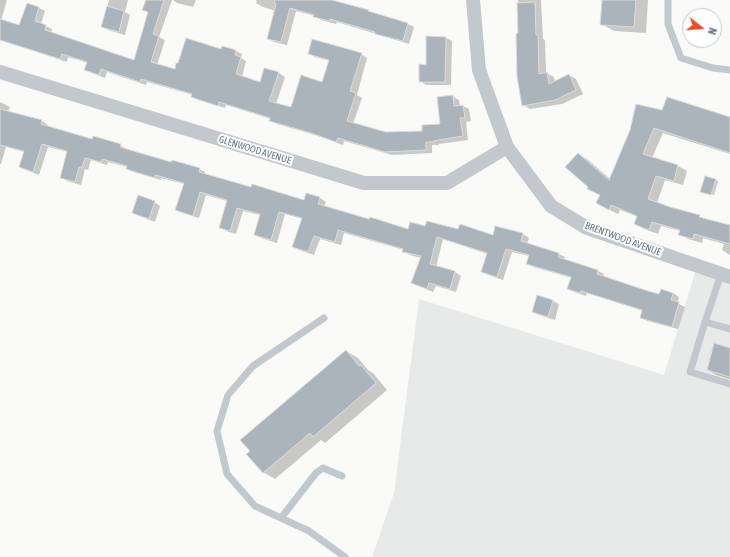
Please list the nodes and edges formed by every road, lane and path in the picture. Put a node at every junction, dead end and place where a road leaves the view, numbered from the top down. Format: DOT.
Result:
graph roads {
  1 [pos="473,0"];
  2 [pos="668,0"];
  3 [pos="730,70"];
  4 [pos="0,72"];
  5 [pos="508,147"];
  6 [pos="726,276"];
  7 [pos="324,318"];
  8 [pos="704,322"];
  9 [pos="730,329"];
  10 [pos="730,384"];
  11 [pos="342,476"];
  12 [pos="281,518"];
  13 [pos="345,557"];
  1 -- 5 [label="street, BRENTWOOD AVENUE"];
  2 -- 3 [label="lane"];
  4 -- 5 [label="street, GLENWOOD AVENUE"];
  5 -- 6 [label="street, BRENTWOOD AVENUE"];
  6 -- 8 [label="lane"];
  7 -- 12 [label="lane"];
  8 -- 9 [label="lane"];
  8 -- 10 [label="lane"];
  11 -- 12 [label="lane"];
  12 -- 13 [label="lane"];
}
